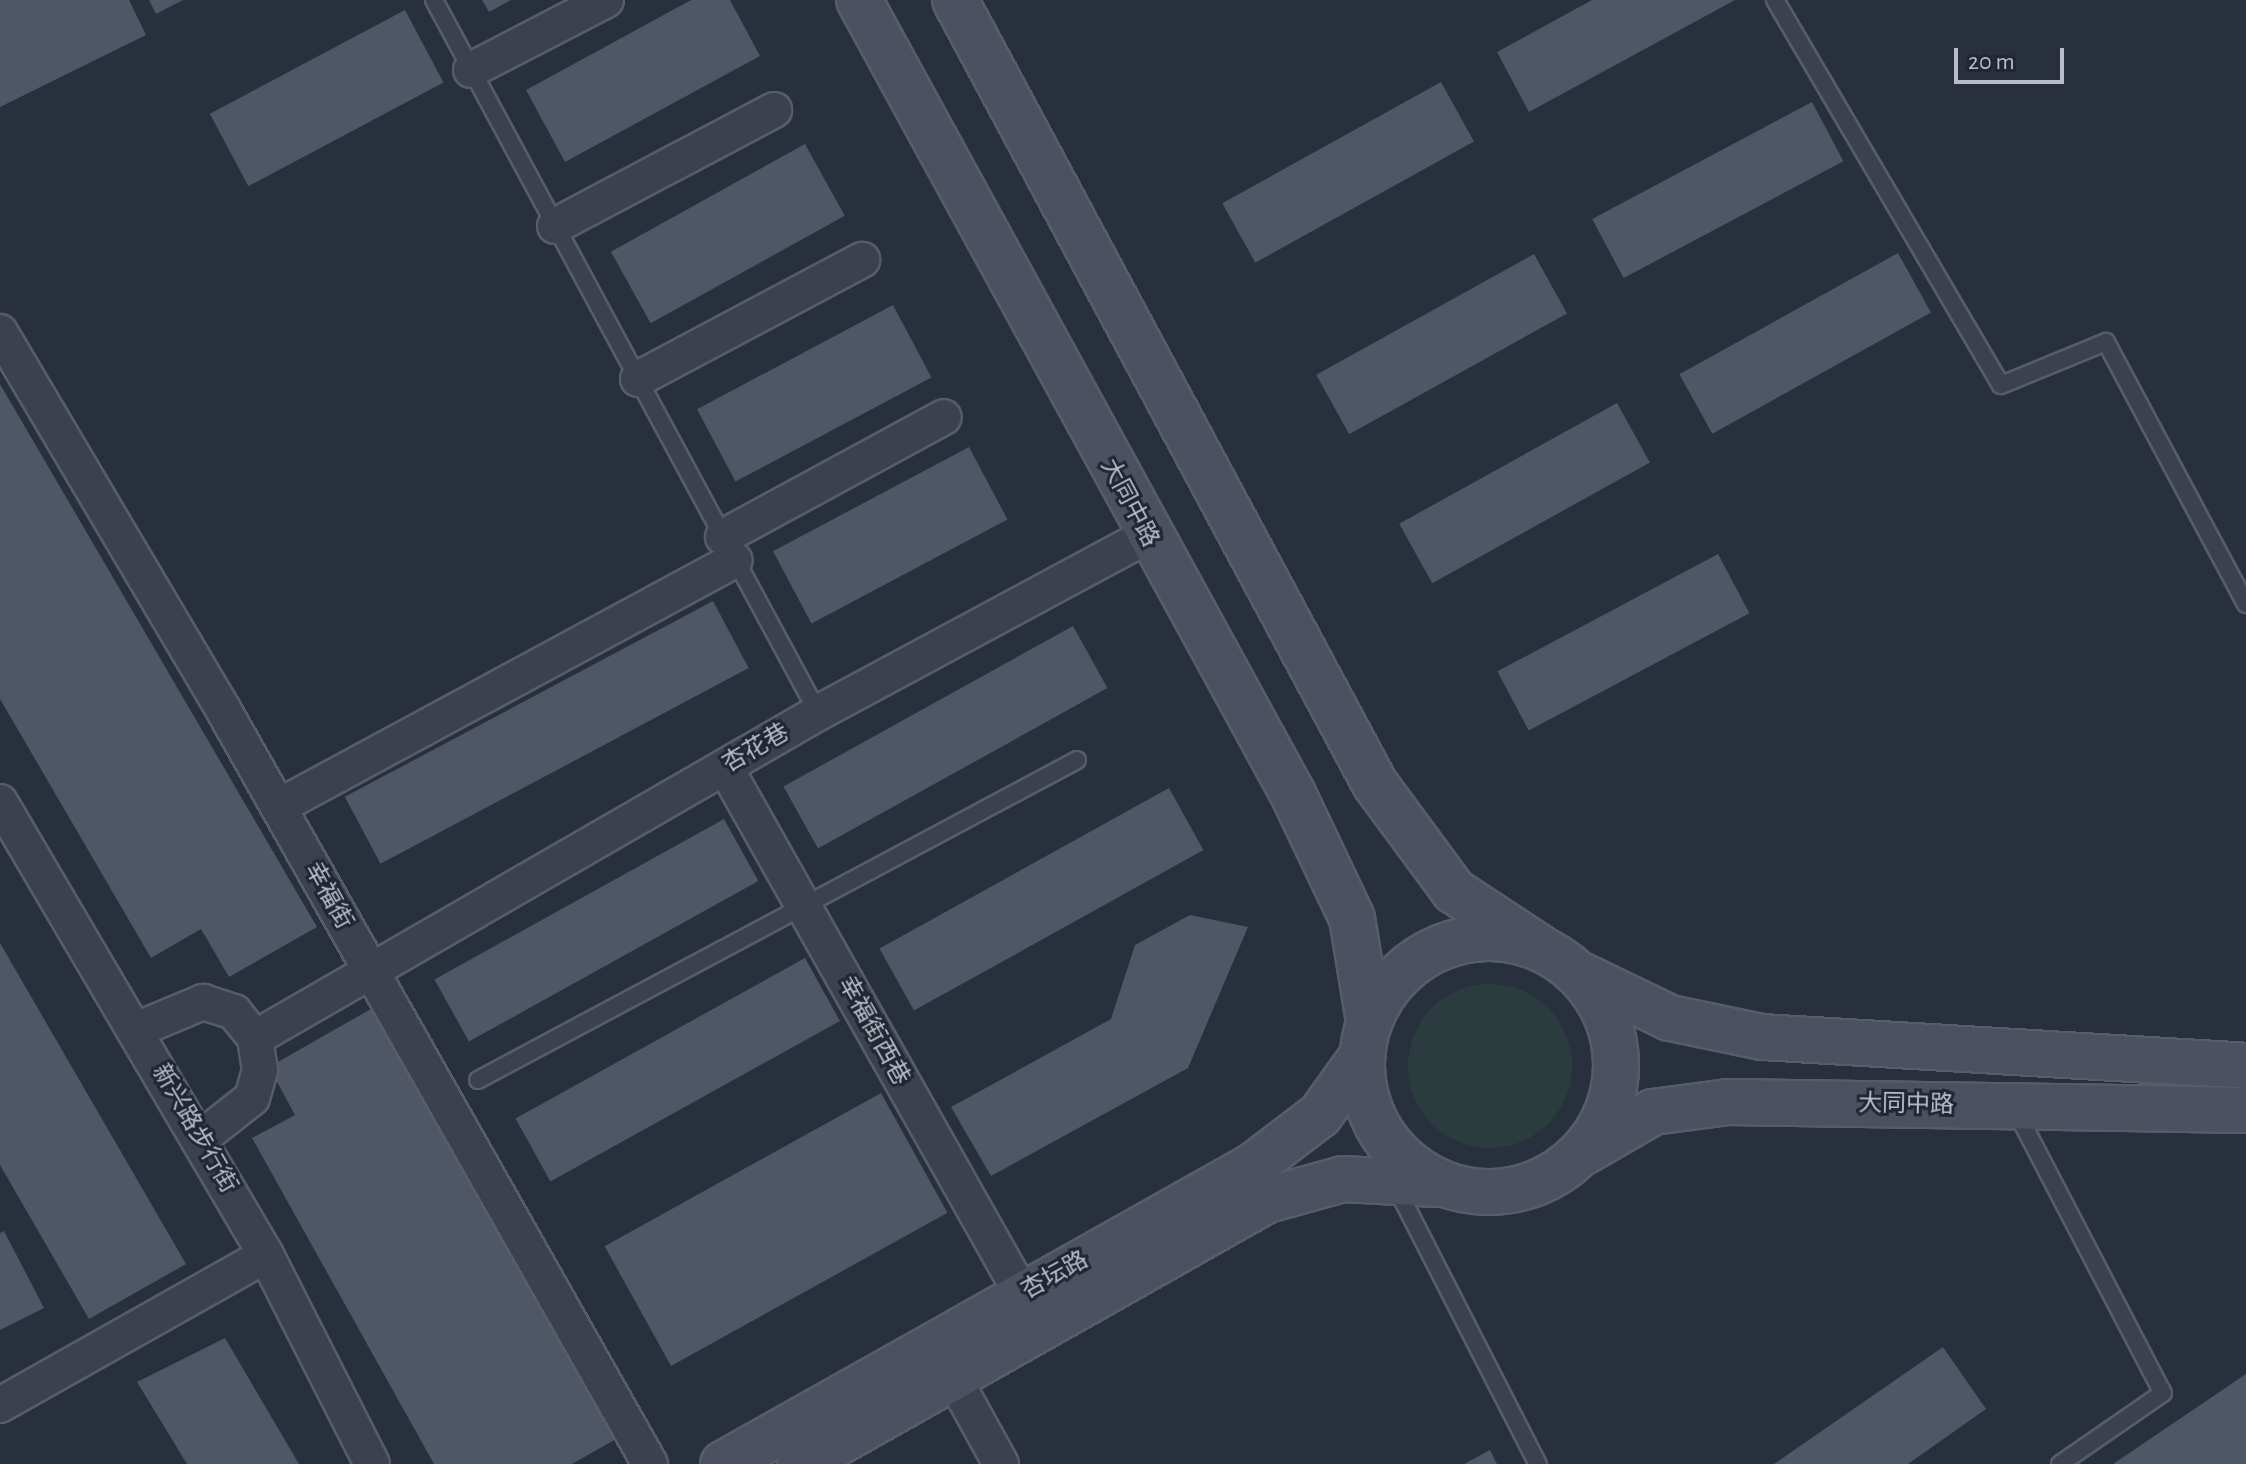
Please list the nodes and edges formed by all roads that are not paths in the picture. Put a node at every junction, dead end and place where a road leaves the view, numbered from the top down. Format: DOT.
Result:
graph roads {
  1 [pos="434,0"];
  2 [pos="606,0"];
  3 [pos="859,0"];
  4 [pos="955,0"];
  5 [pos="1775,0"];
  6 [pos="471,70"];
  7 [pos="774,110"];
  8 [pos="555,226"];
  9 [pos="862,260"];
  10 [pos="3,343"];
  11 [pos="638,379"];
  12 [pos="944,417"];
  13 [pos="1147,536"];
  14 [pos="729,548"];
  15 [pos="2246,604"];
  16 [pos="818,713"];
  17 [pos="1077,760"];
  18 [pos="725,767"];
  19 [pos="0,802"];
  20 [pos="278,807"];
  21 [pos="803,908"];
  22 [pos="1542,949"];
  23 [pos="369,967"];
  24 [pos="1579,974"];
  25 [pos="136,1030"];
  26 [pos="1364,1037"];
  27 [pos="255,1038"];
  28 [pos="2246,1066"];
  29 [pos="478,1080"];
  30 [pos="2013,1106"];
  31 [pos="2246,1110"];
  32 [pos="200,1139"];
  33 [pos="1578,1155"];
  34 [pos="1390,1176"];
  35 [pos="1450,1186"];
  36 [pos="266,1255"];
  37 [pos="1022,1294"];
  38 [pos="953,1377"];
  39 [pos="0,1405"];
  40 [pos="372,1464"];
  41 [pos="650,1464"];
  42 [pos="723,1464"];
  43 [pos="800,1464"];
  44 [pos="1001,1464"];
  45 [pos="1538,1464"];
  46 [pos="2060,1464"];
  1 -- 6 [label="lane"];
  2 -- 6 [label="street"];
  3 -- 13 [label="main road, 大同中路"];
  4 -- 22 [label="main road"];
  5 -- 15 [label="lane"];
  6 -- 8 [label="lane"];
  7 -- 8 [label="street"];
  8 -- 11 [label="lane"];
  9 -- 11 [label="street"];
  10 -- 20 [label="street, 幸福街"];
  11 -- 14 [label="lane"];
  12 -- 14 [label="street"];
  13 -- 16 [label="street, 杏花巷"];
  13 -- 26 [label="main road, 大同中路"];
  14 -- 16 [label="lane"];
  14 -- 20 [label="street"];
  16 -- 18 [label="street, 杏花巷"];
  17 -- 21 [label="lane"];
  18 -- 21 [label="street, 幸福街西巷"];
  18 -- 23 [label="street, 杏花巷"];
  19 -- 25 [label="street, 新兴路步行街"];
  20 -- 23 [label="street, 幸福街"];
  21 -- 29 [label="lane"];
  21 -- 37 [label="street, 幸福街西巷"];
  22 -- 24 [label="main road"];
  22 -- 26 [label="main road"];
  23 -- 27 [label="street, 杏花巷"];
  23 -- 41 [label="street, 幸福街"];
  24 -- 28 [label="main road"];
  24 -- 33 [label="main road"];
  25 -- 27 [label="street"];
  25 -- 32 [label="street, 新兴路步行街"];
  26 -- 35 [label="main road"];
  26 -- 37 [label="main road, 杏坛路"];
  27 -- 32 [label="street"];
  30 -- 31 [label="main road, 大同中路"];
  30 -- 33 [label="main road, 大同中路"];
  30 -- 46 [label="lane"];
  32 -- 36 [label="street, 新兴路步行街"];
  33 -- 35 [label="main road"];
  34 -- 35 [label="main road, 杏坛路"];
  34 -- 38 [label="main road, 杏坛路"];
  34 -- 45 [label="lane"];
  36 -- 39 [label="street"];
  36 -- 40 [label="street, 新兴路步行街"];
  37 -- 42 [label="main road, 杏坛路"];
  38 -- 43 [label="main road, 杏坛路"];
  38 -- 44 [label="street"];
}
